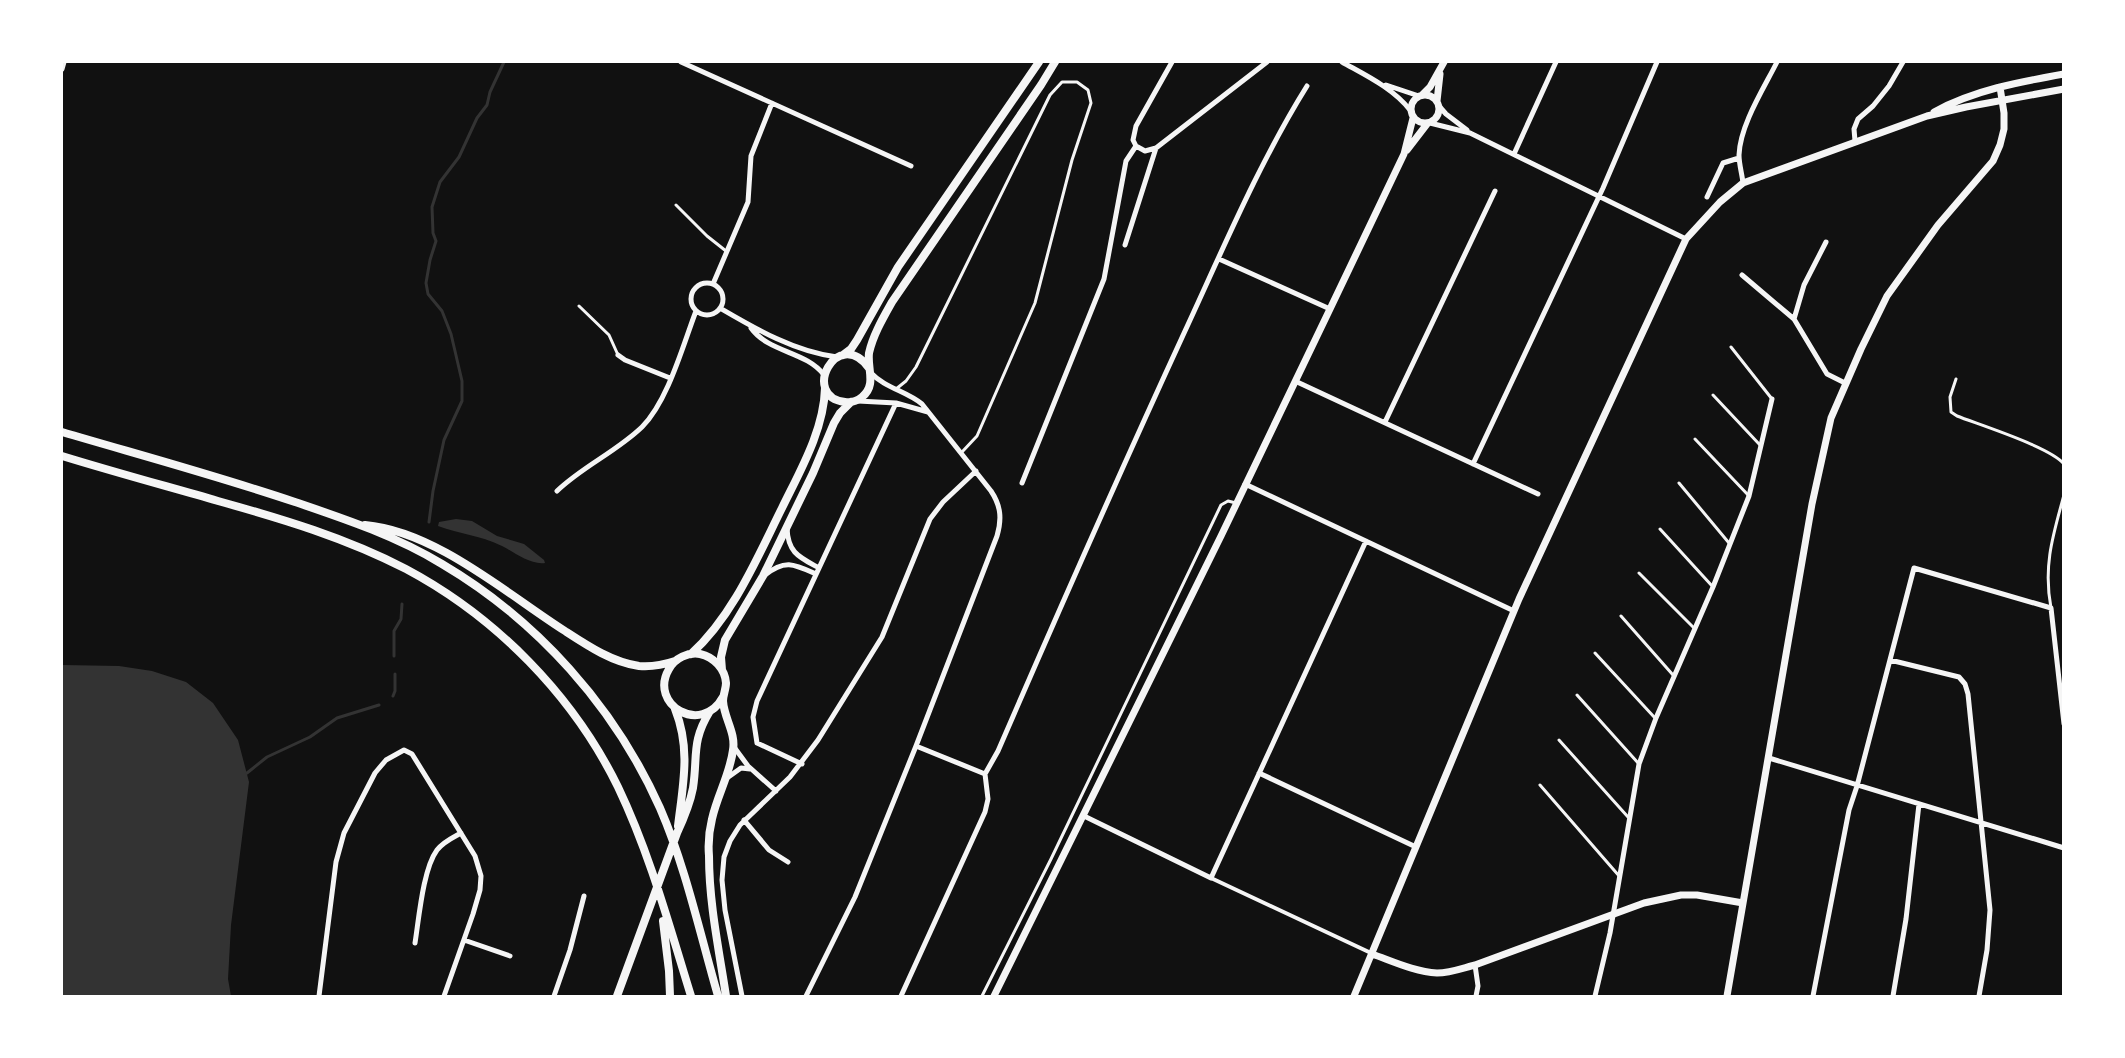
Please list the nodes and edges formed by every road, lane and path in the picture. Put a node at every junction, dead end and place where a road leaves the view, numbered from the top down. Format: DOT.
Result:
graph roads {
  1 [pos="64,62"];
  2 [pos="681,62"];
  3 [pos="1039,62"];
  4 [pos="1055,62"];
  5 [pos="1172,62"];
  6 [pos="1267,62"];
  7 [pos="1342,62"];
  8 [pos="1556,62"];
  9 [pos="1657,62"];
  10 [pos="1777,62"];
  11 [pos="1903,62"];
  12 [pos="1442,65"];
  13 [pos="62,69"];
  14 [pos="2064,74"];
  15 [pos="1379,83"];
  16 [pos="1307,86"];
  17 [pos="2000,87"];
  18 [pos="2064,89"];
  19 [pos="1420,96"];
  20 [pos="2003,100"];
  21 [pos="772,103"];
  22 [pos="1438,103"];
  23 [pos="1412,114"];
  24 [pos="1927,116"];
  25 [pos="1428,124"];
  26 [pos="1470,133"];
  27 [pos="1855,141"];
  28 [pos="1136,146"];
  29 [pos="1156,148"];
  30 [pos="1404,154"];
  31 [pos="1514,154"];
  32 [pos="1739,158"];
  33 [pos="911,166"];
  34 [pos="1743,183"];
  35 [pos="1495,191"];
  36 [pos="1599,196"];
  37 [pos="1707,197"];
  38 [pos="676,205"];
  39 [pos="1686,239"];
  40 [pos="1826,242"];
  41 [pos="1125,245"];
  42 [pos="726,251"];
  43 [pos="1219,259"];
  44 [pos="1742,275"];
  45 [pos="713,284"];
  46 [pos="579,306"];
  47 [pos="720,308"];
  48 [pos="1330,309"];
  49 [pos="696,311"];
  50 [pos="1794,319"];
  51 [pos="750,327"];
  52 [pos="1731,347"];
  53 [pos="618,355"];
  54 [pos="840,356"];
  55 [pos="870,370"];
  56 [pos="824,375"];
  57 [pos="670,378"];
  58 [pos="1956,379"];
  59 [pos="1295,381"];
  60 [pos="1845,383"];
  61 [pos="825,388"];
  62 [pos="896,389"];
  63 [pos="1713,395"];
  64 [pos="1772,399"];
  65 [pos="853,402"];
  66 [pos="896,404"];
  67 [pos="930,412"];
  68 [pos="1385,422"];
  69 [pos="62,432"];
  70 [pos="1695,439"];
  71 [pos="1760,445"];
  72 [pos="962,452"];
  73 [pos="62,456"];
  74 [pos="1473,464"];
  75 [pos="2064,464"];
  76 [pos="976,471"];
  77 [pos="1022,483"];
  78 [pos="1679,483"];
  79 [pos="1245,484"];
  80 [pos="557,490"];
  81 [pos="1539,494"];
  82 [pos="2064,495"];
  83 [pos="1749,496"];
  84 [pos="1236,503"];
  85 [pos="359,524"];
  86 [pos="787,527"];
  87 [pos="1660,530"];
  88 [pos="1366,541"];
  89 [pos="1729,543"];
  90 [pos="819,568"];
  91 [pos="1639,573"];
  92 [pos="816,574"];
  93 [pos="764,576"];
  94 [pos="1713,587"];
  95 [pos="2051,608"];
  96 [pos="1514,611"];
  97 [pos="1621,616"];
  98 [pos="1695,629"];
  99 [pos="1595,653"];
  100 [pos="691,654"];
  101 [pos="1890,660"];
  102 [pos="676,661"];
  103 [pos="722,670"];
  104 [pos="1675,678"];
  105 [pos="1577,695"];
  106 [pos="723,697"];
  107 [pos="675,708"];
  108 [pos="711,711"];
  109 [pos="1656,718"];
  110 [pos="2064,724"];
  111 [pos="1559,740"];
  112 [pos="916,746"];
  113 [pos="734,747"];
  114 [pos="1769,758"];
  115 [pos="802,764"];
  116 [pos="1639,764"];
  117 [pos="752,769"];
  118 [pos="1259,773"];
  119 [pos="984,774"];
  120 [pos="726,779"];
  121 [pos="1540,785"];
  122 [pos="1857,786"];
  123 [pos="776,791"];
  124 [pos="1919,804"];
  125 [pos="1084,816"];
  126 [pos="1629,818"];
  127 [pos="744,820"];
  128 [pos="1981,823"];
  129 [pos="461,833"];
  130 [pos="677,833"];
  131 [pos="1416,847"];
  132 [pos="2064,848"];
  133 [pos="788,862"];
  134 [pos="1620,877"];
  135 [pos="1211,878"];
  136 [pos="584,896"];
  137 [pos="1743,903"];
  138 [pos="664,915"];
  139 [pos="1612,915"];
  140 [pos="464,940"];
  141 [pos="415,943"];
  142 [pos="1372,954"];
  143 [pos="510,956"];
  144 [pos="1475,965"];
  145 [pos="618,995"];
  146 [pos="319,996"];
  147 [pos="444,996"];
  148 [pos="554,996"];
  149 [pos="670,996"];
  150 [pos="691,996"];
  151 [pos="718,996"];
  152 [pos="726,996"];
  153 [pos="742,996"];
  154 [pos="806,996"];
  155 [pos="901,996"];
  156 [pos="982,996"];
  157 [pos="994,996"];
  158 [pos="1354,996"];
  159 [pos="1476,996"];
  160 [pos="1595,996"];
  161 [pos="1727,996"];
  162 [pos="1813,996"];
  163 [pos="1893,996"];
  164 [pos="1979,996"];
  1 -- 13 [label="street"];
  2 -- 21 [label="street"];
  3 -- 54 [label="main road"];
  4 -- 55 [label="main road"];
  5 -- 28 [label="street"];
  6 -- 29 [label="street"];
  7 -- 15 [label="street"];
  8 -- 31 [label="street"];
  9 -- 36 [label="street"];
  10 -- 32 [label="street"];
  11 -- 27 [label="street"];
  12 -- 19 [label="street"];
  12 -- 22 [label="street"];
  14 -- 17 [label="street"];
  15 -- 19 [label="street"];
  15 -- 23 [label="street"];
  16 -- 43 [label="street"];
  17 -- 20 [label="street"];
  17 -- 24 [label="street"];
  18 -- 20 [label="street"];
  19 -- 22 [label="street"];
  19 -- 23 [label="street"];
  20 -- 24 [label="street"];
  20 -- 60 [label="street"];
  21 -- 33 [label="street"];
  21 -- 42 [label="street"];
  22 -- 25 [label="street"];
  22 -- 26 [label="street"];
  23 -- 25 [label="street"];
  23 -- 30 [label="street"];
  24 -- 27 [label="street"];
  25 -- 26 [label="street"];
  25 -- 30 [label="street"];
  26 -- 31 [label="street"];
  27 -- 34 [label="street"];
  28 -- 29 [label="street"];
  28 -- 77 [label="street"];
  29 -- 41 [label="street"];
  30 -- 48 [label="street"];
  31 -- 36 [label="street"];
  32 -- 34 [label="street"];
  32 -- 37 [label="street"];
  34 -- 39 [label="street"];
  35 -- 68 [label="street"];
  36 -- 39 [label="street"];
  36 -- 74 [label="street"];
  38 -- 42 [label="lane"];
  39 -- 96 [label="street"];
  40 -- 50 [label="street"];
  42 -- 45 [label="street"];
  43 -- 48 [label="street"];
  43 -- 119 [label="street"];
  44 -- 50 [label="street"];
  45 -- 47 [label="street"];
  45 -- 49 [label="street"];
  46 -- 53 [label="lane"];
  47 -- 49 [label="street"];
  47 -- 51 [label="street"];
  48 -- 59 [label="street"];
  49 -- 57 [label="street"];
  50 -- 60 [label="street"];
  51 -- 54 [label="street"];
  51 -- 56 [label="street"];
  52 -- 64 [label="lane"];
  53 -- 57 [label="street"];
  54 -- 55 [label="main road"];
  54 -- 56 [label="main road"];
  55 -- 62 [label="street"];
  55 -- 65 [label="main road"];
  56 -- 61 [label="main road"];
  57 -- 80 [label="street"];
  58 -- 75 [label="lane"];
  59 -- 68 [label="street"];
  59 -- 79 [label="street"];
  60 -- 114 [label="street"];
  61 -- 65 [label="main road"];
  61 -- 100 [label="main road"];
  62 -- 67 [label="street"];
  62 -- 72 [label="lane"];
  63 -- 71 [label="lane"];
  64 -- 71 [label="street"];
  65 -- 66 [label="street"];
  65 -- 86 [label="main road"];
  66 -- 67 [label="street"];
  66 -- 90 [label="street"];
  67 -- 72 [label="street"];
  68 -- 74 [label="street"];
  69 -- 85 [label="main road"];
  70 -- 83 [label="lane"];
  71 -- 83 [label="street"];
  72 -- 76 [label="street"];
  73 -- 138 [label="main road"];
  74 -- 81 [label="street"];
  76 -- 112 [label="street"];
  76 -- 115 [label="street"];
  78 -- 89 [label="lane"];
  79 -- 84 [label="street"];
  79 -- 88 [label="street"];
  82 -- 95 [label="lane"];
  83 -- 89 [label="street"];
  84 -- 125 [label="street"];
  84 -- 156 [label="lane"];
  85 -- 102 [label="main road"];
  85 -- 151 [label="main road"];
  86 -- 90 [label="street"];
  86 -- 93 [label="main road"];
  87 -- 94 [label="lane"];
  88 -- 96 [label="street"];
  88 -- 118 [label="street"];
  89 -- 94 [label="street"];
  90 -- 92 [label="street"];
  91 -- 98 [label="lane"];
  92 -- 93 [label="street"];
  92 -- 115 [label="street"];
  93 -- 103 [label="main road"];
  94 -- 98 [label="street"];
  95 -- 101 [label="street"];
  95 -- 110 [label="street"];
  96 -- 131 [label="street"];
  97 -- 104 [label="lane"];
  98 -- 104 [label="street"];
  99 -- 109 [label="lane"];
  100 -- 102 [label="main road"];
  100 -- 103 [label="main road"];
  101 -- 122 [label="street"];
  101 -- 128 [label="street"];
  102 -- 107 [label="main road"];
  103 -- 106 [label="main road"];
  104 -- 109 [label="street"];
  105 -- 116 [label="lane"];
  106 -- 108 [label="main road"];
  106 -- 113 [label="main road"];
  107 -- 108 [label="main road"];
  107 -- 130 [label="main road"];
  108 -- 130 [label="main road"];
  109 -- 116 [label="street"];
  111 -- 126 [label="lane"];
  112 -- 119 [label="street"];
  112 -- 154 [label="street"];
  113 -- 117 [label="street"];
  113 -- 120 [label="main road"];
  114 -- 122 [label="street"];
  114 -- 137 [label="street"];
  115 -- 123 [label="street"];
  116 -- 126 [label="street"];
  117 -- 120 [label="street"];
  117 -- 123 [label="street"];
  118 -- 131 [label="street"];
  118 -- 135 [label="street"];
  119 -- 155 [label="street"];
  120 -- 152 [label="main road"];
  121 -- 134 [label="lane"];
  122 -- 124 [label="street"];
  122 -- 162 [label="street"];
  123 -- 127 [label="street"];
  124 -- 128 [label="street"];
  124 -- 163 [label="street"];
  125 -- 135 [label="street"];
  125 -- 157 [label="street"];
  126 -- 134 [label="street"];
  127 -- 133 [label="street"];
  127 -- 153 [label="street"];
  128 -- 132 [label="street"];
  128 -- 164 [label="street"];
  129 -- 140 [label="street"];
  129 -- 141 [label="street"];
  129 -- 146 [label="street"];
  130 -- 145 [label="main road"];
  131 -- 142 [label="street"];
  134 -- 139 [label="street"];
  135 -- 142 [label="street"];
  136 -- 148 [label="street"];
  137 -- 139 [label="street"];
  137 -- 161 [label="street"];
  138 -- 149 [label="main road"];
  138 -- 150 [label="main road"];
  139 -- 144 [label="street"];
  139 -- 160 [label="street"];
  140 -- 143 [label="street"];
  140 -- 147 [label="street"];
  142 -- 144 [label="street"];
  142 -- 158 [label="street"];
  144 -- 159 [label="street"];
}
